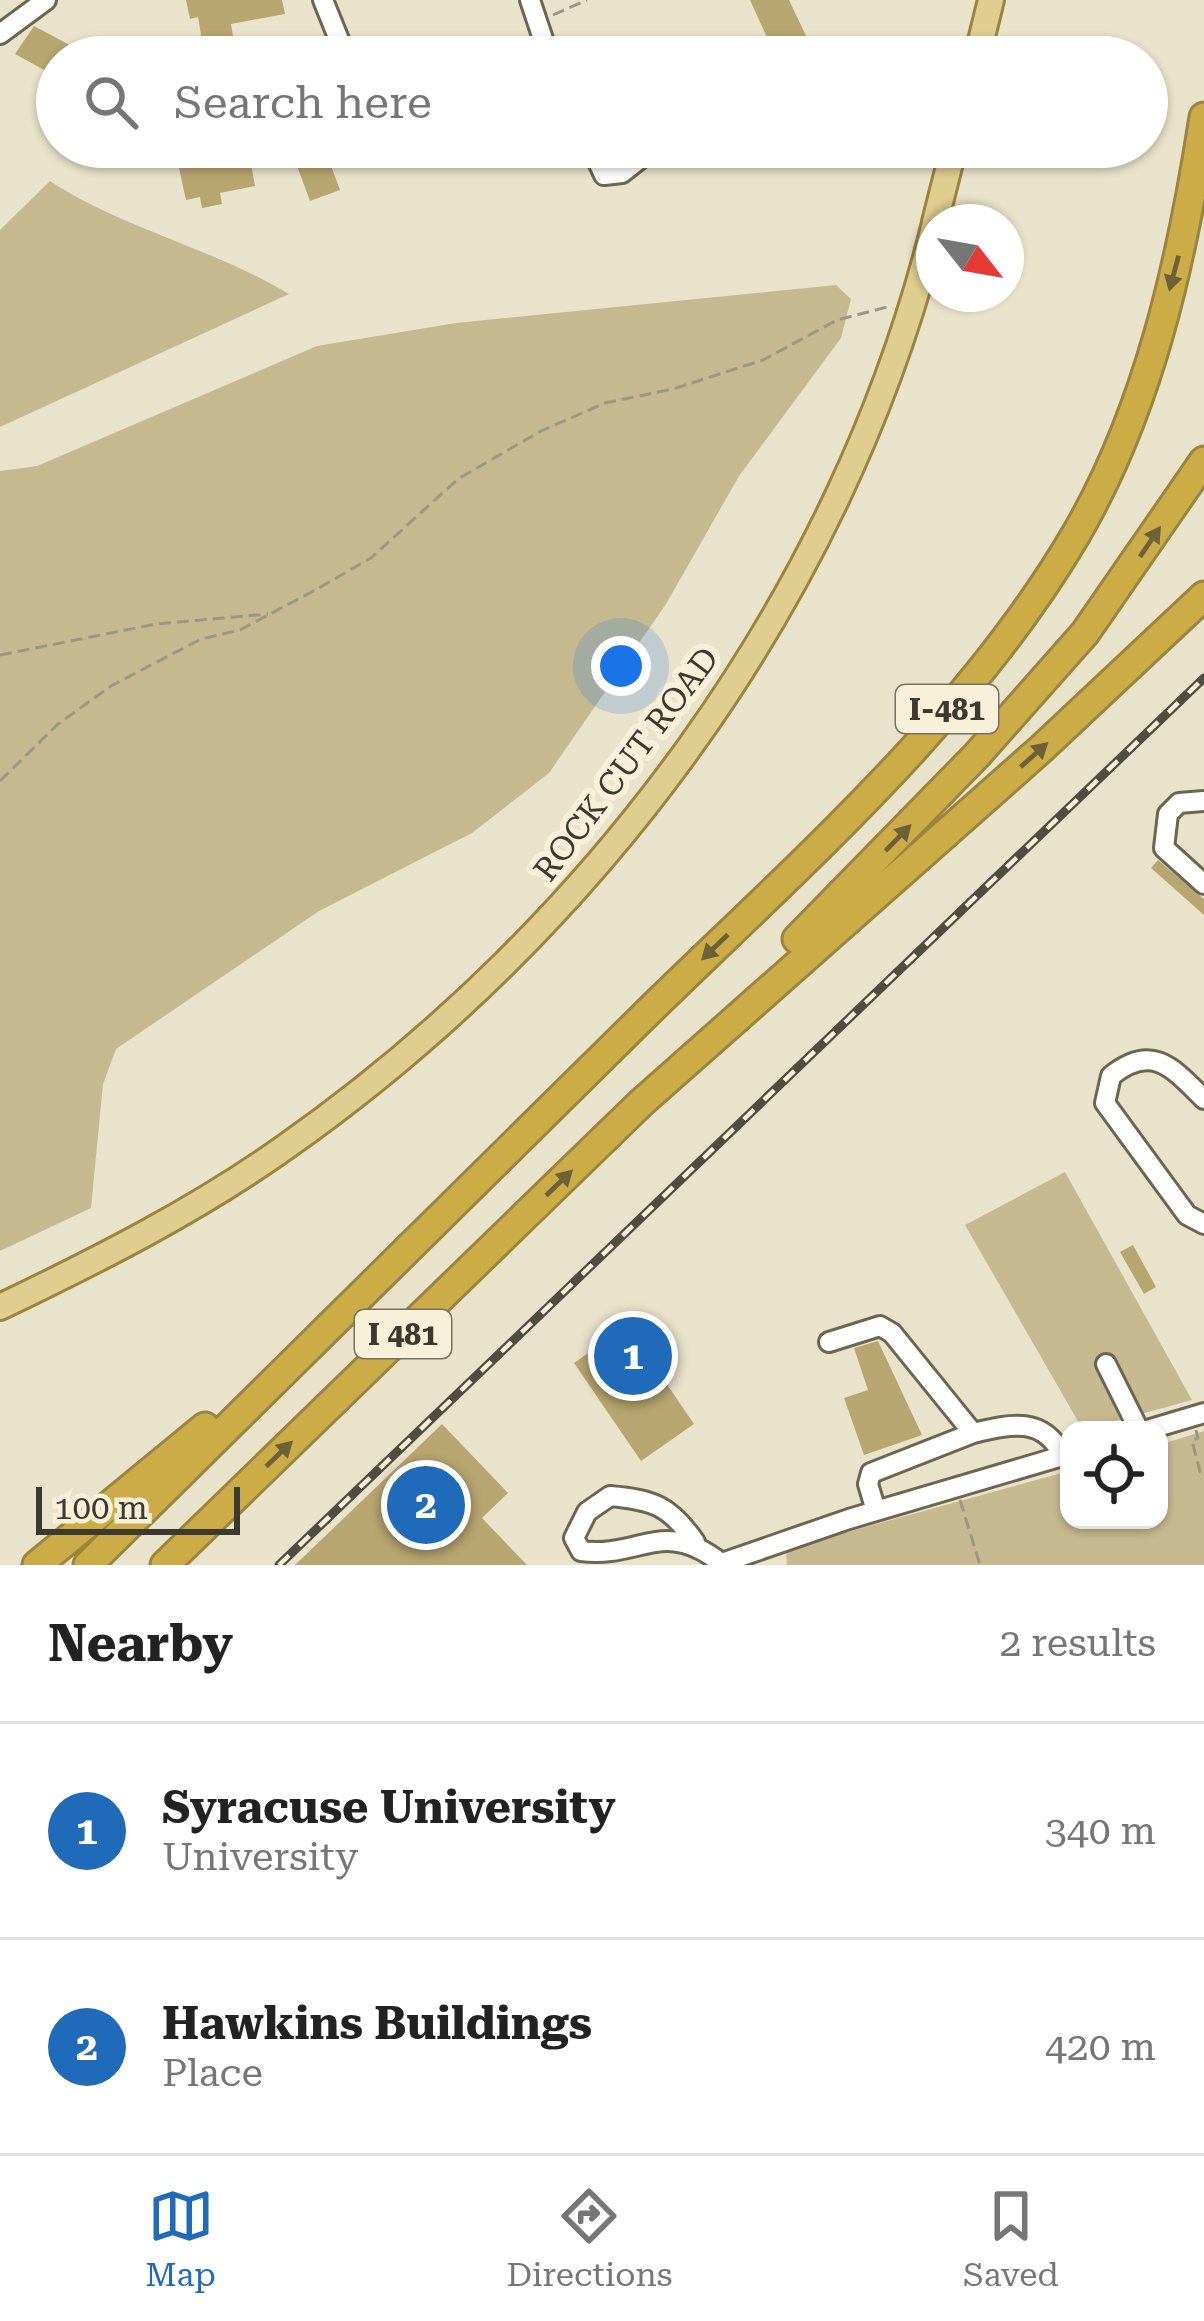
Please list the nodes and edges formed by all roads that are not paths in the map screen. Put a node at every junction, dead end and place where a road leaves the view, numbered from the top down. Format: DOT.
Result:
graph roads {
  1 [pos="46,0"];
  2 [pos="322,0"];
  3 [pos="530,0"];
  4 [pos="992,0"];
  5 [pos="0,34"];
  6 [pos="337,36"];
  7 [pos="541,36"];
  8 [pos="983,36"];
  9 [pos="1204,117"];
  10 [pos="601,168"];
  11 [pos="628,168"];
  12 [pos="949,168"];
  13 [pos="939,204"];
  14 [pos="916,287"];
  15 [pos="1204,461"];
  16 [pos="1204,596"];
  17 [pos="1204,801"];
  18 [pos="797,864"];
  19 [pos="1204,884"];
  20 [pos="1204,1099"];
  21 [pos="641,1103"];
  22 [pos="1204,1224"];
  23 [pos="410,1245"];
  24 [pos="0,1307"];
  25 [pos="829,1342"];
  26 [pos="1106,1364"];
  27 [pos="1204,1413"];
  28 [pos="1138,1421"];
  29 [pos="1168,1423"];
  30 [pos="973,1433"];
  31 [pos="1060,1446"];
  32 [pos="1060,1457"];
  33 [pos="876,1510"];
  34 [pos="695,1542"];
  35 [pos="719,1564"];
  36 [pos="38,1565"];
  37 [pos="88,1565"];
  38 [pos="165,1565"];
  1 -- 5 [label="street"];
  2 -- 6 [label="street"];
  3 -- 7 [label="street"];
  4 -- 8 [label="main road"];
  9 -- 18 [label="highway, I-481, one-way"];
  10 -- 11 [label="street"];
  12 -- 13 [label="main road, ROCK CUT ROAD"];
  14 -- 24 [label="main road, ROCK CUT ROAD"];
  21 -- 15 [label="highway, one-way"];
  21 -- 16 [label="highway, I 481, one-way"];
  17 -- 19 [label="street"];
  18 -- 23 [label="highway, I 481, one-way"];
  20 -- 22 [label="street"];
  38 -- 21 [label="highway, I 481, one-way"];
  23 -- 36 [label="highway"];
  23 -- 37 [label="highway, I 481"];
  25 -- 30 [label="street"];
  26 -- 28 [label="street"];
  27 -- 29 [label="street"];
  30 -- 31 [label="street"];
  30 -- 33 [label="street"];
  32 -- 33 [label="street"];
  33 -- 35 [label="street"];
  34 -- 34 [label="street"];
  34 -- 35 [label="street"];
}
